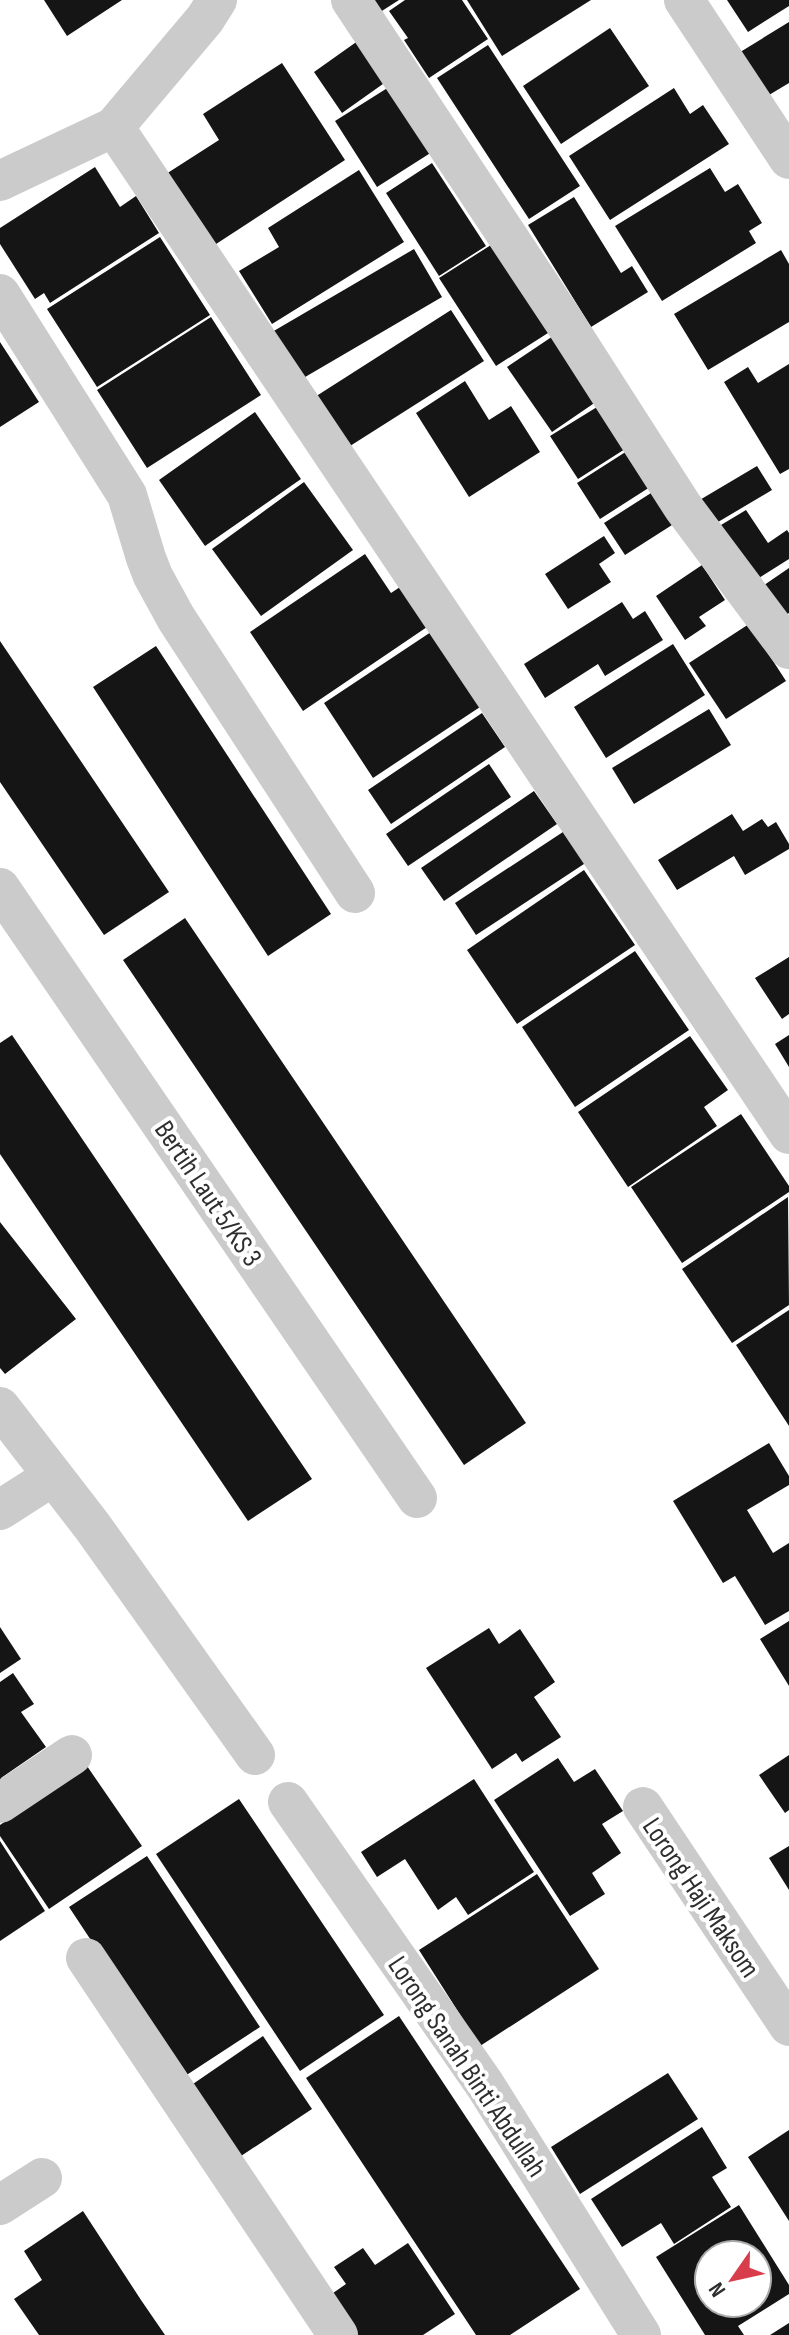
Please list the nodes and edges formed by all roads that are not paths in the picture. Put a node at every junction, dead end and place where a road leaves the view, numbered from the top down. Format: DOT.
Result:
graph roads {
  1 [pos="217,0"];
  2 [pos="351,0"];
  3 [pos="684,0"];
  4 [pos="114,127"];
  5 [pos="789,159"];
  6 [pos="0,181"];
  7 [pos="0,294"];
  8 [pos="789,649"];
  9 [pos="0,888"];
  10 [pos="355,893"];
  11 [pos="789,1134"];
  12 [pos="0,1407"];
  13 [pos="53,1476"];
  14 [pos="417,1498"];
  15 [pos="0,1510"];
  16 [pos="72,1755"];
  17 [pos="255,1755"];
  18 [pos="288,1802"];
  19 [pos="0,1803"];
  20 [pos="643,1807"];
  21 [pos="86,1958"];
  22 [pos="789,2026"];
  23 [pos="42,2178"];
  24 [pos="0,2205"];
  25 [pos="338,2335"];
  26 [pos="641,2335"];
  1 -- 4 [label="street"];
  2 -- 8 [label="street"];
  3 -- 5 [label="street"];
  4 -- 6 [label="street"];
  4 -- 11 [label="street"];
  7 -- 10 [label="street"];
  9 -- 14 [label="street, Bertih Laut 5/KS 3"];
  12 -- 13 [label="street"];
  13 -- 15 [label="street"];
  13 -- 17 [label="street"];
  16 -- 19 [label="street"];
  18 -- 26 [label="street, Lorong Sanah Binti Abdullah"];
  20 -- 22 [label="street, Lorong Haji Maksom"];
  21 -- 25 [label="street"];
  23 -- 24 [label="street"];
}
